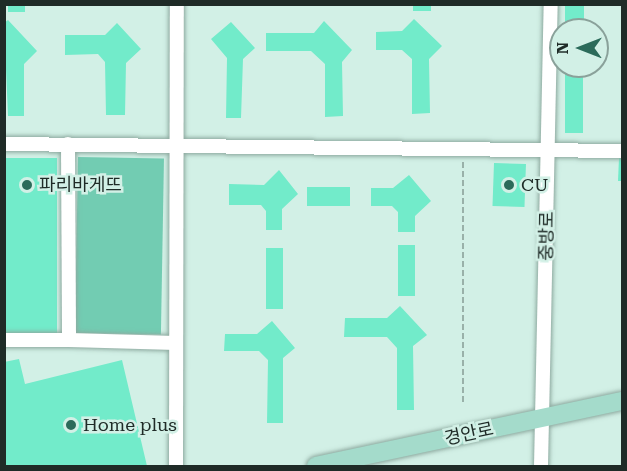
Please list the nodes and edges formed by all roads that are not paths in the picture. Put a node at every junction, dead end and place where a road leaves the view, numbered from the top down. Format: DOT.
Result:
graph roads {
  1 [pos="177,4"];
  2 [pos="552,4"];
  3 [pos="4,144"];
  4 [pos="68,144"];
  5 [pos="175,144"];
  6 [pos="622,151"];
  7 [pos="548,152"];
  8 [pos="4,340"];
  9 [pos="69,340"];
  10 [pos="176,344"];
  11 [pos="622,401"];
  12 [pos="543,418"];
  13 [pos="176,466"];
  14 [pos="316,466"];
  15 [pos="541,466"];
  1 -- 5 [label="street"];
  2 -- 7 [label="street, 중방로"];
  3 -- 4 [label="street"];
  4 -- 5 [label="street"];
  4 -- 9 [label="street"];
  5 -- 7 [label="street"];
  5 -- 10 [label="street"];
  6 -- 7 [label="street"];
  7 -- 12 [label="street, 중방로"];
  8 -- 9 [label="street"];
  9 -- 10 [label="street"];
  10 -- 13 [label="street"];
  11 -- 12 [label="main road, 경안로"];
  12 -- 14 [label="main road, 경안로"];
  12 -- 15 [label="street, 중방로"];
}
